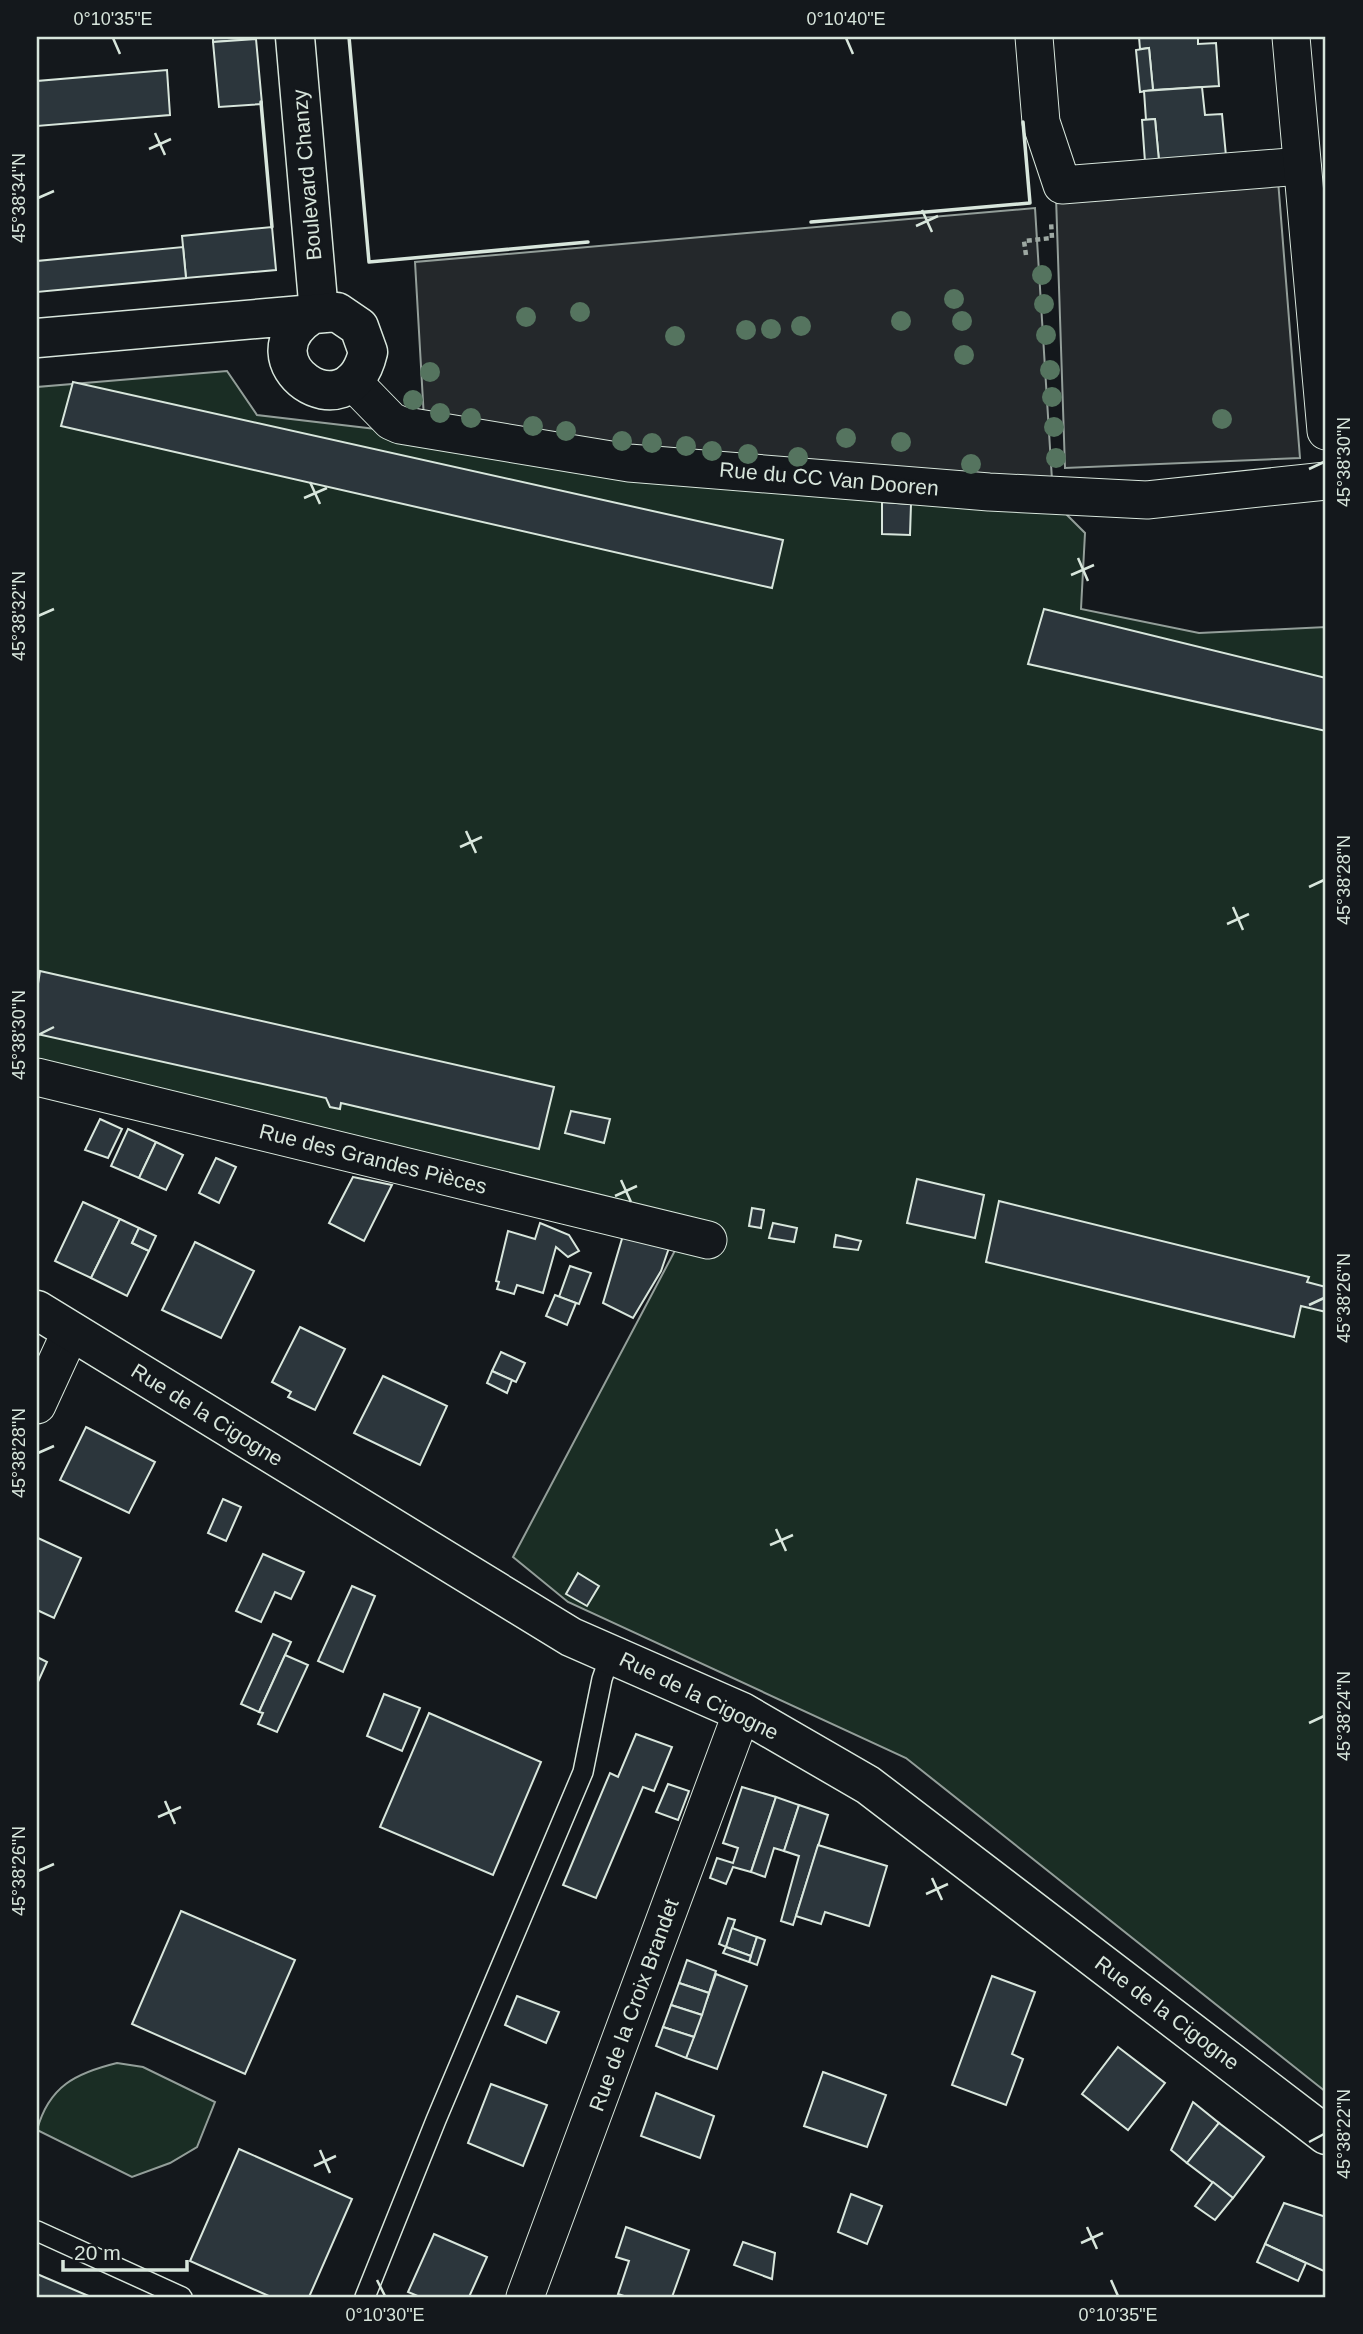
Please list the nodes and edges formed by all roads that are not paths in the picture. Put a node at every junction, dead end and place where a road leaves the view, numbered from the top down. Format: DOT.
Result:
graph roads {
  1 [pos="295,37"];
  2 [pos="1034,37"];
  3 [pos="1291,37"];
  4 [pos="1302,166"];
  5 [pos="315,314"];
  6 [pos="169,327"];
  7 [pos="37,338"];
  8 [pos="288,357"];
  9 [pos="352,381"];
  10 [pos="1326,431"];
  11 [pos="1326,481"];
  12 [pos="37,1077"];
  13 [pos="708,1240"];
  14 [pos="37,1310"];
  15 [pos="71,1331"];
  16 [pos="37,1405"];
  17 [pos="611,1653"];
  18 [pos="742,1712"];
  19 [pos="1326,2135"];
  20 [pos="37,2231"];
  21 [pos="182,2297"];
  22 [pos="365,2297"];
  23 [pos="525,2297"];
  1 -- 5 [label="street, Boulevard Chanzy"];
  2 -- 4 [label="street"];
  3 -- 4 [label="street"];
  4 -- 10 [label="street"];
  5 -- 6 [label="street"];
  5 -- 8 [label="street"];
  5 -- 9 [label="street"];
  6 -- 7 [label="street"];
  6 -- 8 [label="street"];
  8 -- 9 [label="street"];
  9 -- 11 [label="street, Rue du CC Van Dooren"];
  12 -- 13 [label="street, Rue des Grandes Pièces"];
  14 -- 15 [label="street, Rue de la Cigogne"];
  15 -- 16 [label="street"];
  15 -- 17 [label="street, Rue de la Cigogne"];
  17 -- 18 [label="street, Rue de la Cigogne"];
  17 -- 22 [label="lane"];
  18 -- 19 [label="street, Rue de la Cigogne"];
  18 -- 23 [label="street, Rue de la Croix Brandet"];
  20 -- 21 [label="lane"];
}
